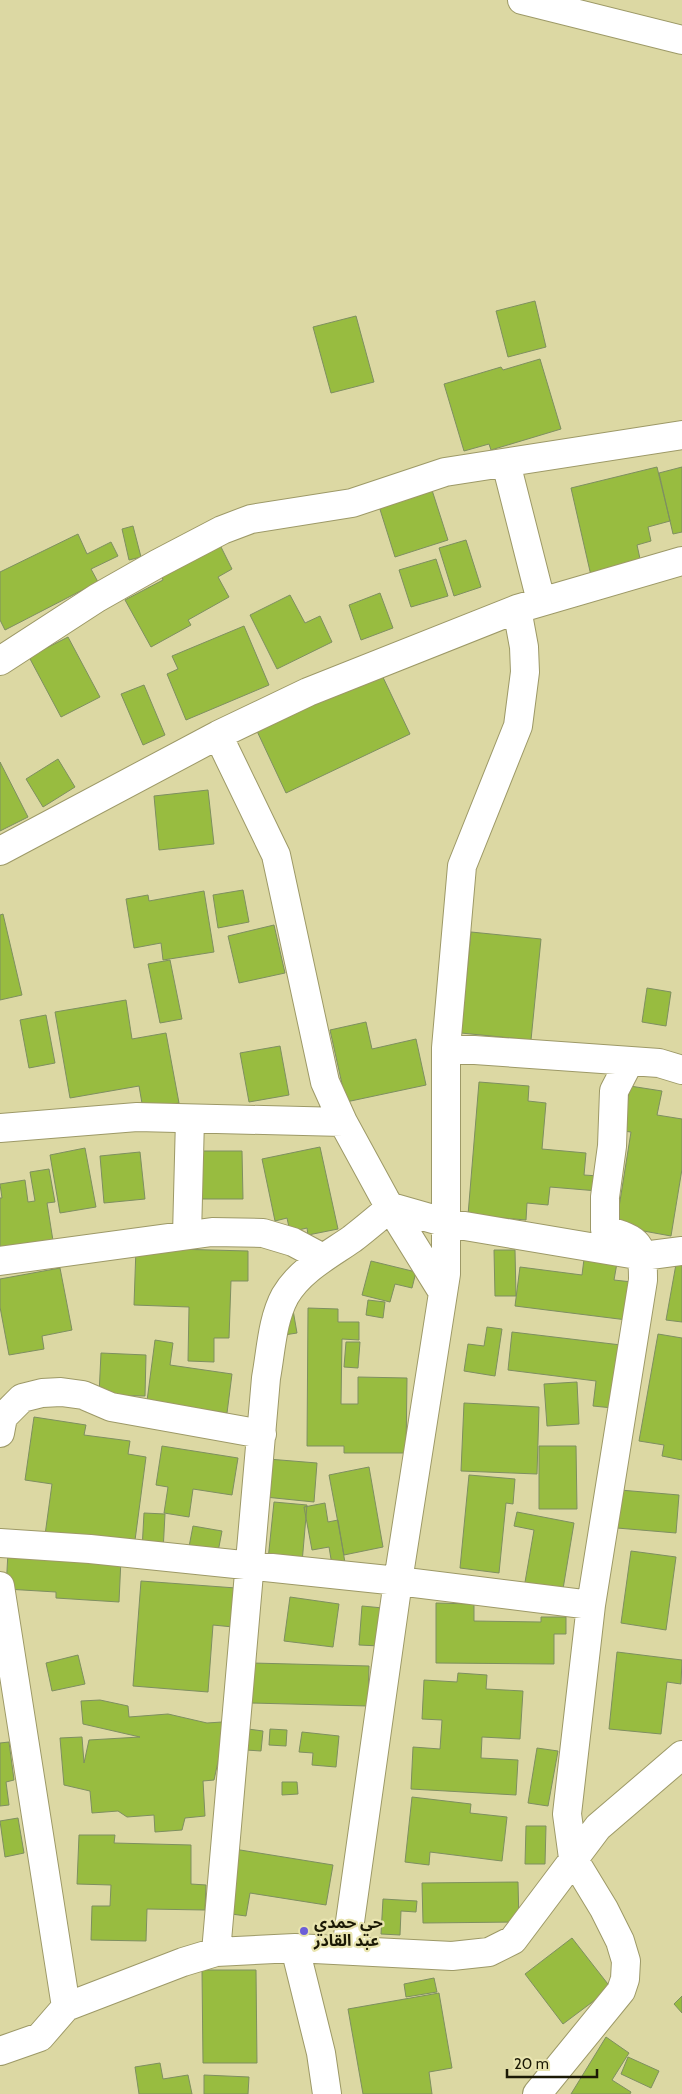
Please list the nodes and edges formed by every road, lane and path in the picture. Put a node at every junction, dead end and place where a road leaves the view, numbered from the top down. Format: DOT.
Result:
graph roads {
  1 [pos="522,0"];
  2 [pos="682,40"];
  3 [pos="682,434"];
  4 [pos="506,463"];
  5 [pos="682,561"];
  6 [pos="529,605"];
  7 [pos="0,661"];
  8 [pos="218,735"];
  9 [pos="0,851"];
  10 [pos="446,1048"];
  11 [pos="629,1062"];
  12 [pos="682,1070"];
  13 [pos="190,1119"];
  14 [pos="343,1122"];
  15 [pos="0,1128"];
  16 [pos="391,1207"];
  17 [pos="447,1223"];
  18 [pos="187,1235"];
  19 [pos="629,1248"];
  20 [pos="682,1250"];
  21 [pos="323,1258"];
  22 [pos="0,1260"];
  23 [pos="442,1291"];
  24 [pos="0,1432"];
  25 [pos="262,1434"];
  26 [pos="0,1543"];
  27 [pos="248,1567"];
  28 [pos="398,1580"];
  29 [pos="0,1586"];
  30 [pos="591,1604"];
  31 [pos="682,1755"];
  32 [pos="567,1814"];
  33 [pos="598,1827"];
  34 [pos="573,1858"];
  35 [pos="295,1948"];
  36 [pos="346,1950"];
  37 [pos="216,1952"];
  38 [pos="66,2007"];
  39 [pos="0,2051"];
  40 [pos="327,2094"];
  41 [pos="537,2094"];
  1 -- 2 [label="main road"];
  3 -- 4 [label="main road"];
  4 -- 6 [label="main road"];
  4 -- 7 [label="main road"];
  5 -- 6 [label="main road"];
  6 -- 8 [label="main road"];
  6 -- 10 [label="main road"];
  8 -- 9 [label="main road"];
  8 -- 14 [label="main road"];
  10 -- 11 [label="main road"];
  10 -- 17 [label="main road"];
  11 -- 12 [label="main road"];
  11 -- 19 [label="main road"];
  13 -- 14 [label="main road"];
  13 -- 15 [label="main road"];
  13 -- 18 [label="main road"];
  14 -- 16 [label="main road"];
  16 -- 17 [label="main road"];
  16 -- 21 [label="main road"];
  16 -- 23 [label="main road"];
  17 -- 19 [label="main road"];
  17 -- 23 [label="main road"];
  18 -- 21 [label="main road"];
  18 -- 22 [label="main road"];
  19 -- 20 [label="main road"];
  19 -- 30 [label="main road"];
  21 -- 25 [label="main road"];
  23 -- 28 [label="main road"];
  24 -- 25 [label="main road"];
  25 -- 27 [label="main road"];
  26 -- 27 [label="main road"];
  27 -- 28 [label="main road"];
  27 -- 37 [label="main road"];
  28 -- 30 [label="main road"];
  28 -- 36 [label="main road"];
  29 -- 38 [label="main road"];
  30 -- 32 [label="main road"];
  31 -- 33 [label="main road"];
  32 -- 33 [label="main road"];
  32 -- 34 [label="main road"];
  33 -- 34 [label="main road"];
  34 -- 36 [label="main road"];
  34 -- 41 [label="main road"];
  35 -- 36 [label="main road"];
  35 -- 37 [label="main road"];
  35 -- 40 [label="main road"];
  37 -- 38 [label="main road"];
  38 -- 39 [label="main road"];
}
